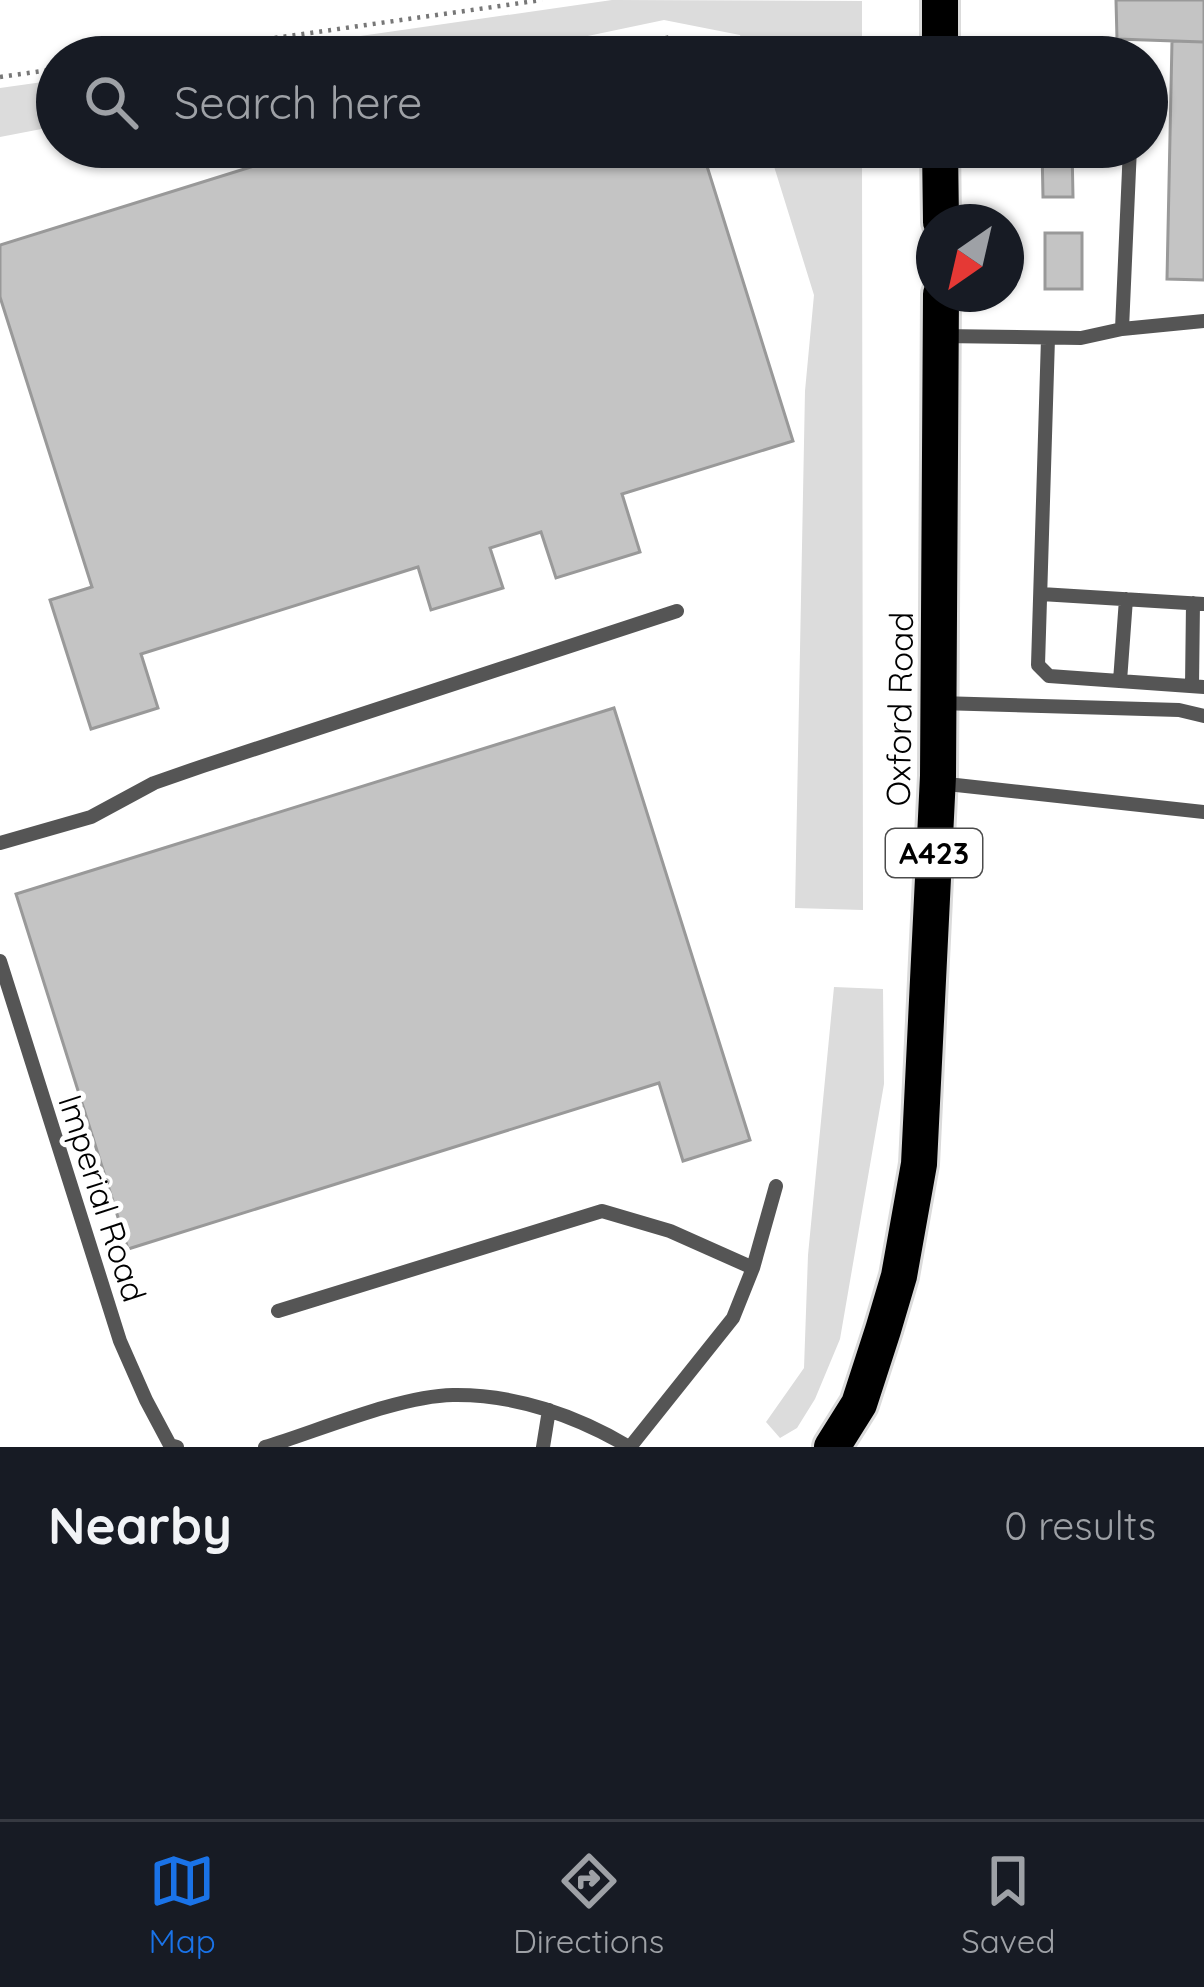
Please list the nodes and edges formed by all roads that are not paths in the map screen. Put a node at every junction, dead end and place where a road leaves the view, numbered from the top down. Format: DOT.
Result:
graph roads {
  1 [pos="940,0"];
  2 [pos="940,36"];
  3 [pos="940,168"];
  4 [pos="1129,168"];
  5 [pos="941,204"];
  6 [pos="941,312"];
  7 [pos="1204,321"];
  8 [pos="1122,329"];
  9 [pos="941,336"];
  10 [pos="1048,338"];
  11 [pos="1041,594"];
  12 [pos="1126,599"];
  13 [pos="1198,603"];
  14 [pos="677,611"];
  15 [pos="1119,681"];
  16 [pos="1198,686"];
  17 [pos="939,703"];
  18 [pos="1116,708"];
  19 [pos="1204,716"];
  20 [pos="938,783"];
  21 [pos="1204,812"];
  22 [pos="0,843"];
  23 [pos="0,962"];
  24 [pos="4,990"];
  25 [pos="776,1186"];
  26 [pos="753,1268"];
  27 [pos="278,1311"];
  28 [pos="859,1404"];
  29 [pos="549,1409"];
  30 [pos="172,1446"];
  31 [pos="265,1447"];
  32 [pos="543,1447"];
  33 [pos="629,1447"];
  34 [pos="832,1447"];
  35 [pos="860,1447"];
  1 -- 2 [label="highway"];
  3 -- 5 [label="highway"];
  4 -- 8 [label="lane"];
  6 -- 9 [label="highway, Oxford Road / A423"];
  7 -- 8 [label="lane"];
  8 -- 10 [label="lane"];
  9 -- 10 [label="lane"];
  9 -- 17 [label="highway, Oxford Road / A423"];
  10 -- 11 [label="lane"];
  11 -- 12 [label="lane"];
  11 -- 15 [label="lane"];
  12 -- 13 [label="lane"];
  12 -- 15 [label="lane"];
  13 -- 16 [label="lane"];
  14 -- 22 [label="lane"];
  15 -- 16 [label="lane"];
  15 -- 18 [label="lane"];
  17 -- 18 [label="lane"];
  17 -- 20 [label="highway, Oxford Road / A423"];
  18 -- 19 [label="lane"];
  20 -- 21 [label="lane"];
  20 -- 28 [label="highway, Oxford Road / A423"];
  23 -- 24 [label="lane, Imperial Road"];
  24 -- 30 [label="lane, Imperial Road"];
  25 -- 26 [label="lane"];
  26 -- 27 [label="lane"];
  26 -- 33 [label="lane"];
  28 -- 34 [label="highway, Oxford Road / A423"];
  28 -- 35 [label="highway, Oxford Road / A423"];
  29 -- 31 [label="lane"];
  29 -- 32 [label="lane"];
  29 -- 33 [label="lane"];
}
